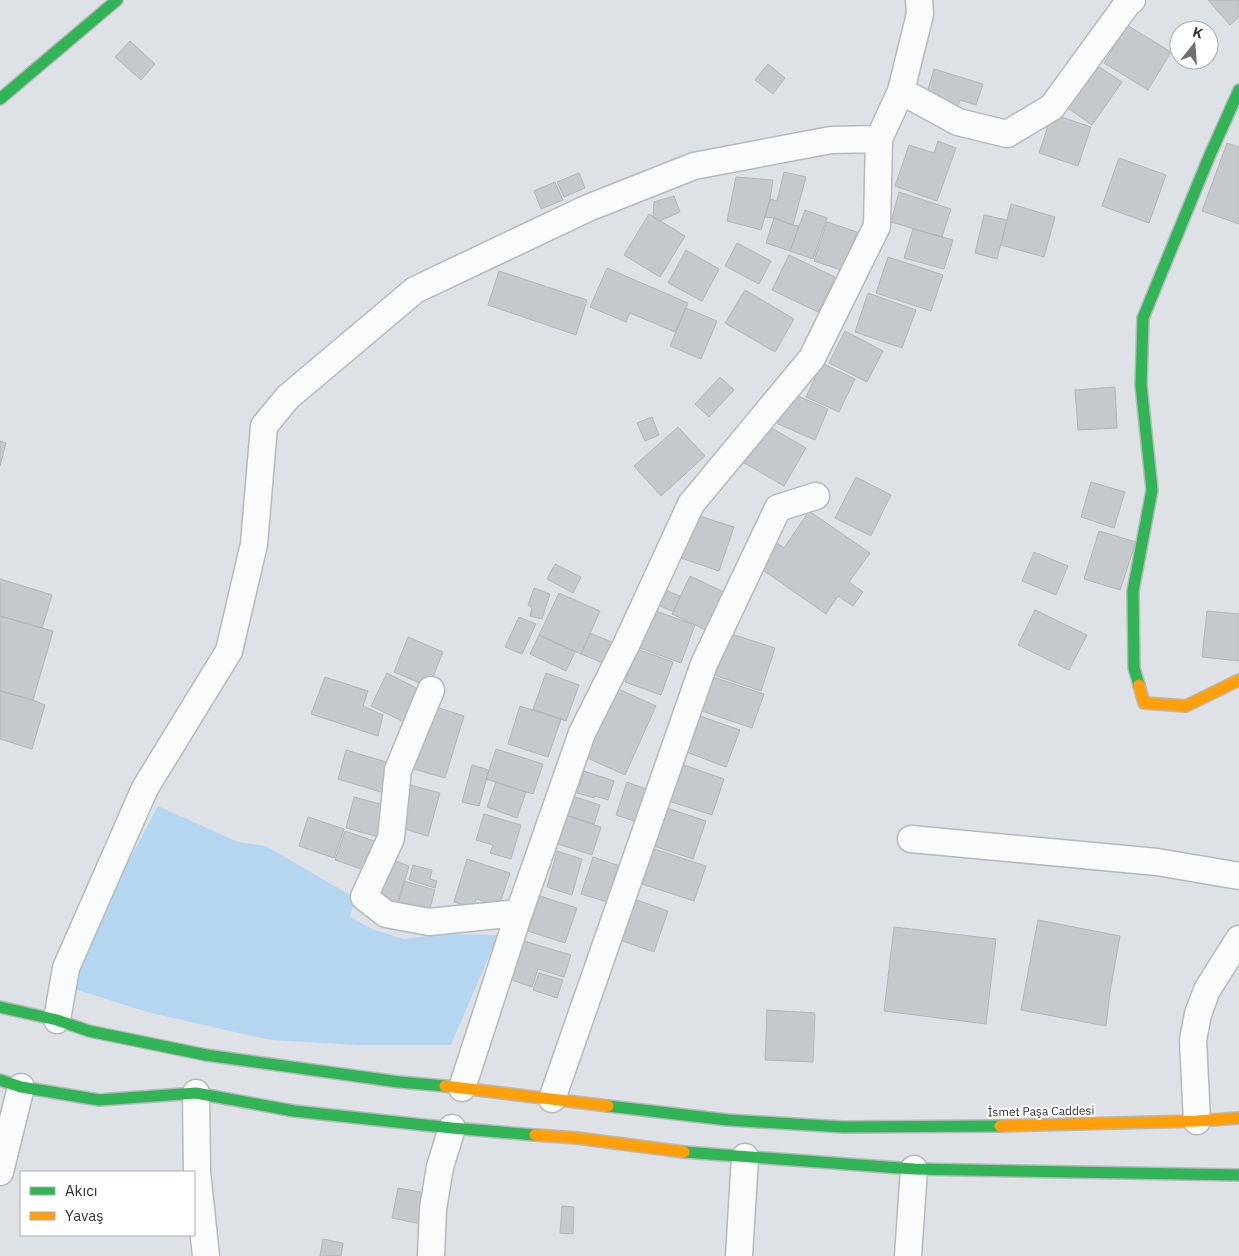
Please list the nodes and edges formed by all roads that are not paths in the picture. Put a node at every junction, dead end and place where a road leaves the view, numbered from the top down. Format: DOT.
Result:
graph roads {
  1 [pos="117,0"];
  2 [pos="919,0"];
  3 [pos="1132,0"];
  4 [pos="1239,90"];
  5 [pos="901,91"];
  6 [pos="0,99"];
  7 [pos="879,139"];
  8 [pos="816,496"];
  9 [pos="1239,680"];
  10 [pos="431,690"];
  11 [pos="911,839"];
  12 [pos="1239,876"];
  13 [pos="519,913"];
  14 [pos="1239,939"];
  15 [pos="0,1007"];
  16 [pos="56,1020"];
  17 [pos="10,1084"];
  18 [pos="462,1088"];
  19 [pos="196,1093"];
  20 [pos="552,1099"];
  21 [pos="1239,1118"];
  22 [pos="1197,1121"];
  23 [pos="452,1128"];
  24 [pos="745,1157"];
  25 [pos="914,1169"];
  26 [pos="0,1172"];
  27 [pos="1239,1175"];
  28 [pos="206,1256"];
  29 [pos="431,1256"];
  30 [pos="739,1256"];
  31 [pos="908,1256"];
  1 -- 6 [label="main road"];
  2 -- 5 [label="street"];
  3 -- 5 [label="street"];
  4 -- 9 [label="main road"];
  5 -- 7 [label="street"];
  7 -- 13 [label="street"];
  7 -- 16 [label="street"];
  8 -- 20 [label="street"];
  10 -- 13 [label="street"];
  11 -- 12 [label="street"];
  13 -- 18 [label="street"];
  14 -- 22 [label="street"];
  15 -- 16 [label="main road, İsmet Paşa Caddesi"];
  16 -- 18 [label="main road, İsmet Paşa Caddesi"];
  17 -- 19 [label="main road"];
  17 -- 26 [label="street"];
  18 -- 20 [label="main road, İsmet Paşa Caddesi"];
  19 -- 23 [label="main road"];
  19 -- 28 [label="street"];
  20 -- 22 [label="main road, İsmet Paşa Caddesi"];
  21 -- 22 [label="main road, İsmet Paşa Caddesi"];
  23 -- 24 [label="main road"];
  23 -- 29 [label="street"];
  24 -- 25 [label="main road"];
  24 -- 30 [label="street"];
  25 -- 27 [label="main road"];
  25 -- 31 [label="street"];
}
